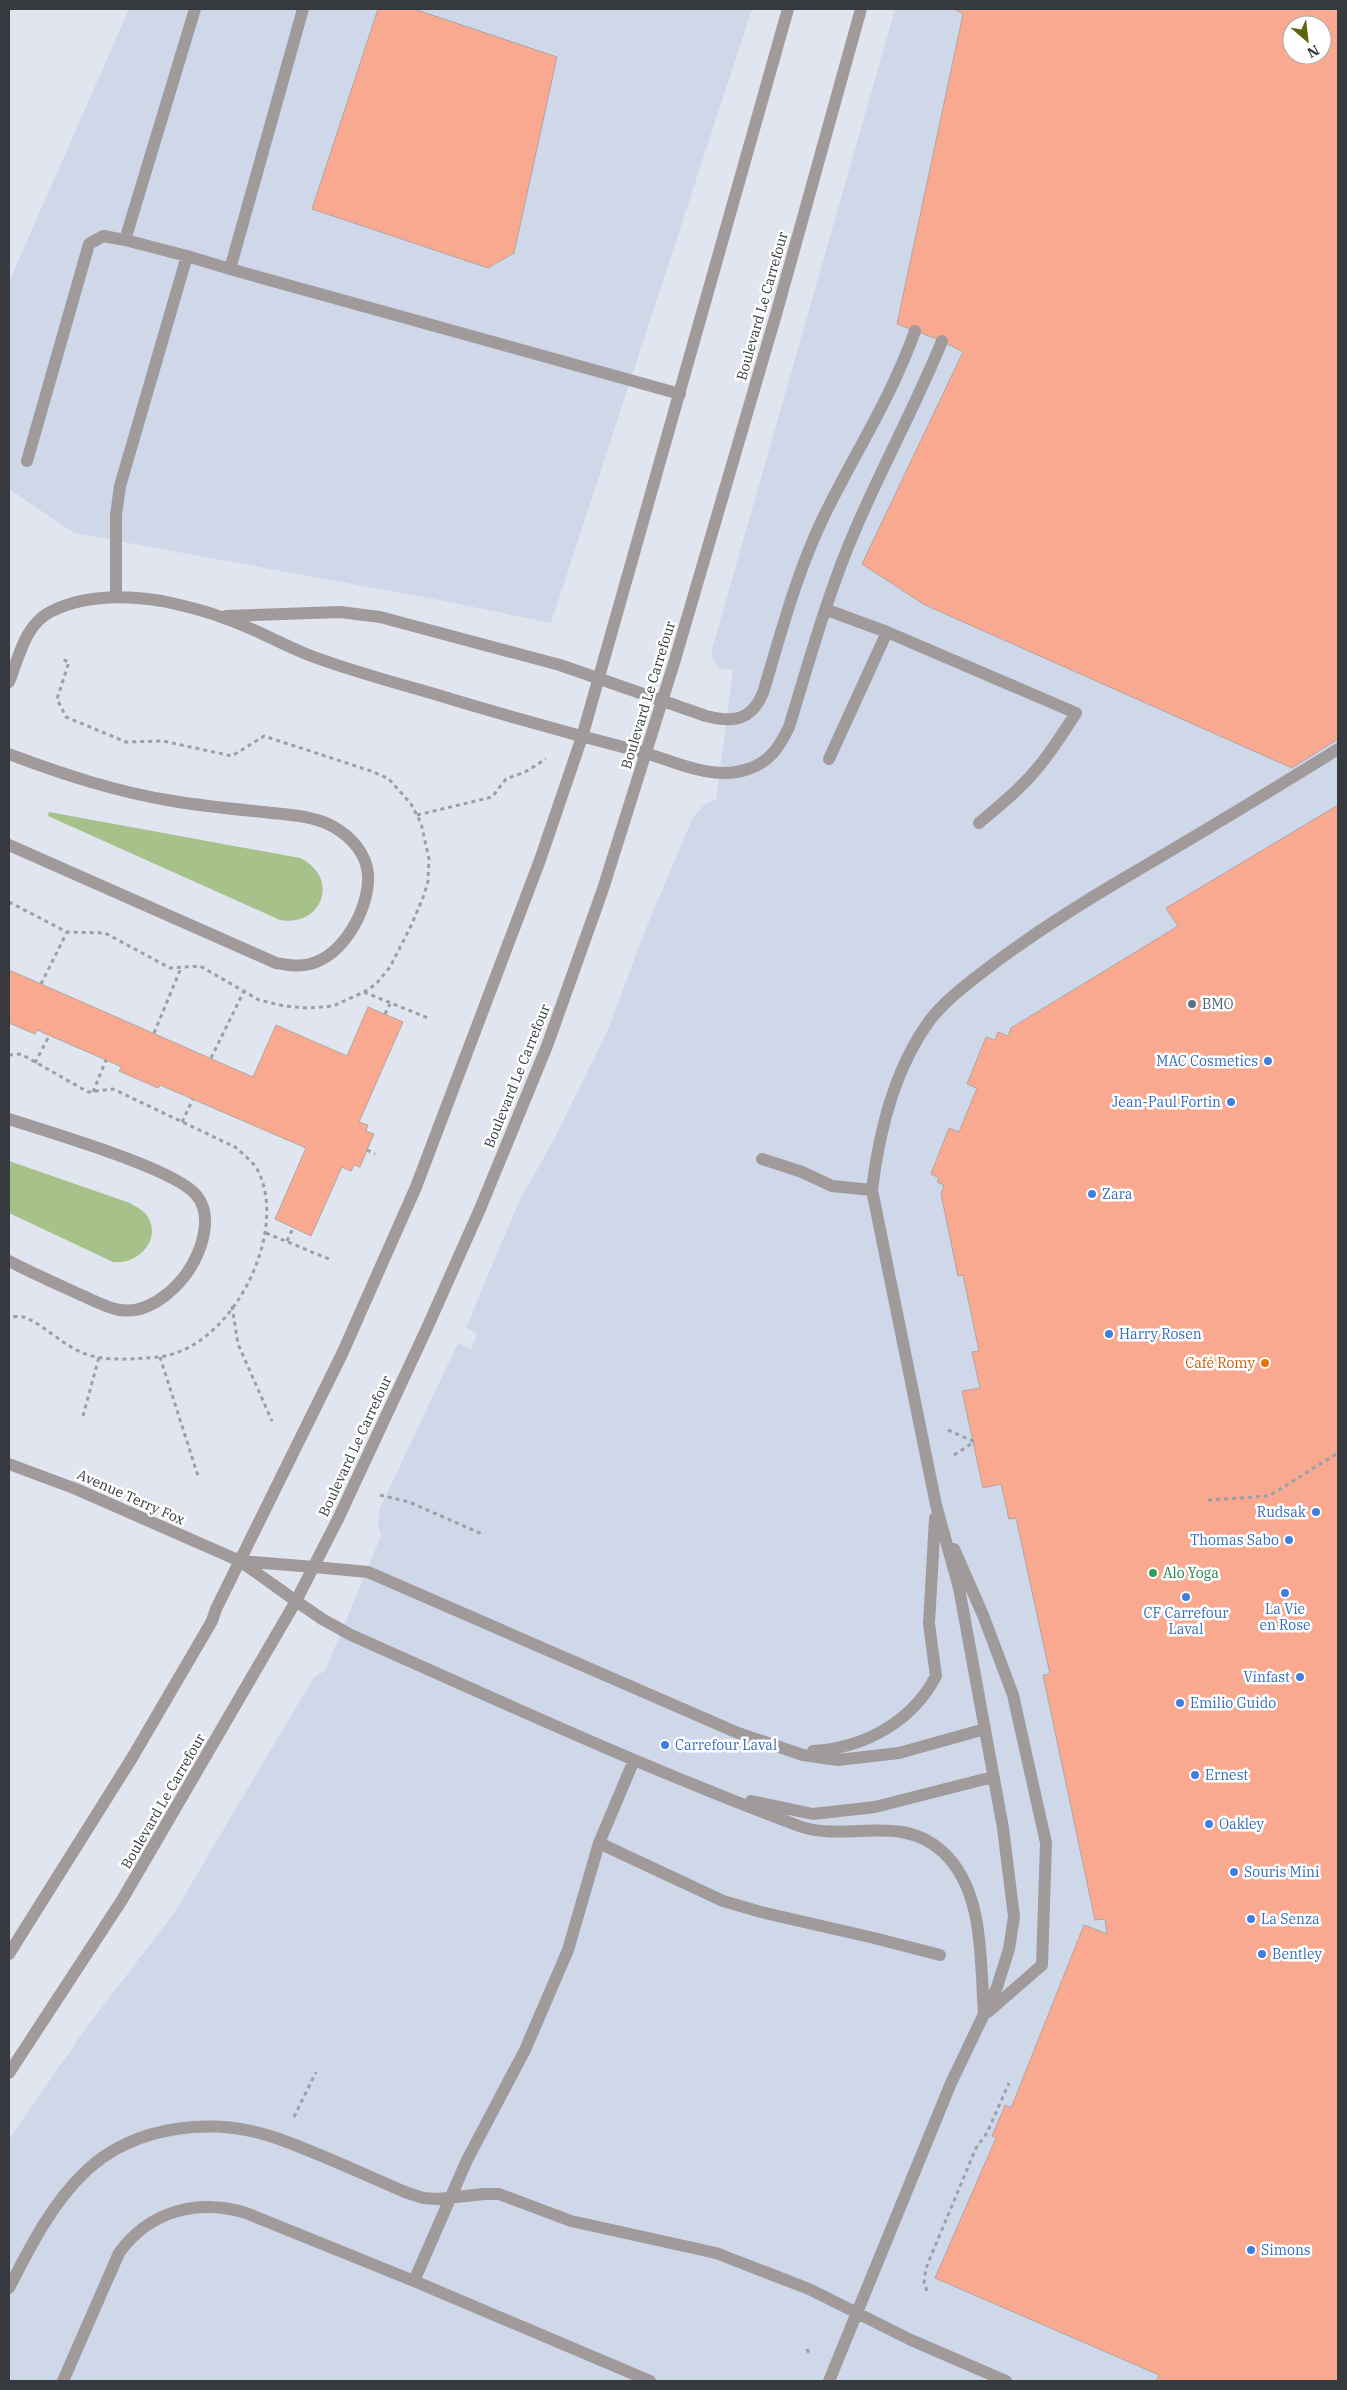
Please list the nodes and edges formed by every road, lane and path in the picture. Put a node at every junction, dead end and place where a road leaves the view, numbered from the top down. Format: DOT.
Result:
graph roads {
  1 [pos="195,9"];
  2 [pos="303,9"];
  3 [pos="788,9"];
  4 [pos="861,9"];
  5 [pos="124,240"];
  6 [pos="186,256"];
  7 [pos="230,269"];
  8 [pos="915,331"];
  9 [pos="942,341"];
  10 [pos="680,394"];
  11 [pos="27,461"];
  12 [pos="116,597"];
  13 [pos="827,610"];
  14 [pos="221,616"];
  15 [pos="887,632"];
  16 [pos="61,659"];
  17 [pos="598,676"];
  18 [pos="9,682"];
  19 [pos="662,699"];
  20 [pos="582,736"];
  21 [pos="1338,749"];
  22 [pos="646,753"];
  23 [pos="9,754"];
  24 [pos="829,759"];
  25 [pos="525,772"];
  26 [pos="417,816"];
  27 [pos="979,823"];
  28 [pos="9,846"];
  29 [pos="9,902"];
  30 [pos="67,932"];
  31 [pos="181,968"];
  32 [pos="41,984"];
  33 [pos="244,991"];
  34 [pos="364,992"];
  35 [pos="390,1004"];
  36 [pos="385,1014"];
  37 [pos="428,1018"];
  38 [pos="154,1033"];
  39 [pos="49,1036"];
  40 [pos="9,1055"];
  41 [pos="211,1058"];
  42 [pos="106,1060"];
  43 [pos="35,1063"];
  44 [pos="93,1092"];
  45 [pos="193,1099"];
  46 [pos="9,1119"];
  47 [pos="182,1122"];
  48 [pos="367,1150"];
  49 [pos="375,1154"];
  50 [pos="762,1159"];
  51 [pos="872,1190"];
  52 [pos="293,1228"];
  53 [pos="266,1233"];
  54 [pos="287,1241"];
  55 [pos="329,1259"];
  56 [pos="9,1262"];
  57 [pos="232,1306"];
  58 [pos="9,1319"];
  59 [pos="99,1357"];
  60 [pos="160,1357"];
  61 [pos="84,1416"];
  62 [pos="272,1421"];
  63 [pos="1338,1453"];
  64 [pos="9,1464"];
  65 [pos="199,1479"];
  66 [pos="380,1495"];
  67 [pos="1208,1500"];
  68 [pos="936,1505"];
  69 [pos="482,1534"];
  70 [pos="240,1561"];
  71 [pos="314,1567"];
  72 [pos="296,1601"];
  73 [pos="985,1729"];
  74 [pos="765,1743"];
  75 [pos="634,1760"];
  76 [pos="994,1778"];
  77 [pos="709,1792"];
  78 [pos="599,1843"];
  79 [pos="9,1954"];
  80 [pos="940,1955"];
  81 [pos="985,2016"];
  82 [pos="316,2072"];
  83 [pos="9,2073"];
  84 [pos="1009,2083"];
  85 [pos="996,2112"];
  86 [pos="1001,2115"];
  87 [pos="293,2120"];
  88 [pos="449,2198"];
  89 [pos="414,2282"];
  90 [pos="9,2288"];
  91 [pos="927,2291"];
  92 [pos="857,2312"];
  93 [pos="63,2381"];
  94 [pos="650,2381"];
  95 [pos="829,2381"];
  96 [pos="1006,2381"];
  1 -- 5 [label="street"];
  2 -- 7 [label="street"];
  3 -- 10 [label="street"];
  4 -- 19 [label="street, Boulevard Le Carrefour"];
  5 -- 6 [label="street"];
  5 -- 11 [label="street"];
  6 -- 7 [label="street"];
  6 -- 12 [label="street"];
  7 -- 10 [label="street"];
  8 -- 19 [label="street"];
  9 -- 13 [label="street"];
  10 -- 17 [label="street"];
  12 -- 14 [label="street"];
  12 -- 18 [label="street"];
  13 -- 15 [label="street"];
  13 -- 22 [label="street"];
  14 -- 17 [label="street"];
  14 -- 20 [label="street"];
  15 -- 24 [label="street"];
  15 -- 27 [label="street"];
  16 -- 26 [label="path"];
  17 -- 19 [label="street"];
  17 -- 20 [label="street"];
  19 -- 22 [label="street, Boulevard Le Carrefour"];
  20 -- 22 [label="street"];
  20 -- 70 [label="street"];
  21 -- 51 [label="street"];
  22 -- 71 [label="street, Boulevard Le Carrefour"];
  23 -- 28 [label="street"];
  25 -- 26 [label="path"];
  26 -- 34 [label="path"];
  29 -- 30 [label="path"];
  30 -- 31 [label="path"];
  30 -- 32 [label="path"];
  31 -- 33 [label="path"];
  31 -- 38 [label="path"];
  33 -- 34 [label="path"];
  33 -- 41 [label="path"];
  34 -- 35 [label="path"];
  35 -- 36 [label="path"];
  35 -- 37 [label="path"];
  39 -- 43 [label="path"];
  40 -- 43 [label="path"];
  42 -- 44 [label="path"];
  43 -- 44 [label="path"];
  44 -- 47 [label="path"];
  45 -- 47 [label="path"];
  46 -- 56 [label="street"];
  47 -- 53 [label="path"];
  48 -- 49 [label="path"];
  50 -- 51 [label="street"];
  51 -- 68 [label="street"];
  52 -- 54 [label="path"];
  53 -- 54 [label="path"];
  53 -- 57 [label="path"];
  54 -- 55 [label="path"];
  57 -- 60 [label="path"];
  57 -- 62 [label="path"];
  58 -- 59 [label="path"];
  59 -- 60 [label="path"];
  59 -- 61 [label="path"];
  60 -- 65 [label="path"];
  63 -- 67 [label="path"];
  64 -- 70 [label="street, Avenue Terry Fox"];
  66 -- 69 [label="path"];
  68 -- 73 [label="street"];
  68 -- 74 [label="street"];
  68 -- 81 [label="street"];
  70 -- 71 [label="street, Avenue Terry Fox"];
  70 -- 72 [label="street, Avenue Terry Fox"];
  70 -- 79 [label="street"];
  71 -- 72 [label="street, Boulevard Le Carrefour"];
  71 -- 74 [label="street, Avenue Terry Fox"];
  72 -- 75 [label="street, Avenue Terry Fox"];
  72 -- 83 [label="street, Boulevard Le Carrefour"];
  73 -- 74 [label="street"];
  73 -- 76 [label="street"];
  75 -- 77 [label="street, Avenue Terry Fox"];
  75 -- 78 [label="street"];
  76 -- 77 [label="street"];
  76 -- 81 [label="street"];
  77 -- 81 [label="street"];
  78 -- 80 [label="street"];
  78 -- 88 [label="street"];
  81 -- 92 [label="street"];
  82 -- 87 [label="path"];
  84 -- 85 [label="path"];
  85 -- 86 [label="path"];
  85 -- 91 [label="path"];
  88 -- 89 [label="street"];
  88 -- 90 [label="street"];
  88 -- 92 [label="street"];
  89 -- 93 [label="street"];
  89 -- 94 [label="street"];
  92 -- 95 [label="street"];
  92 -- 96 [label="street"];
}
